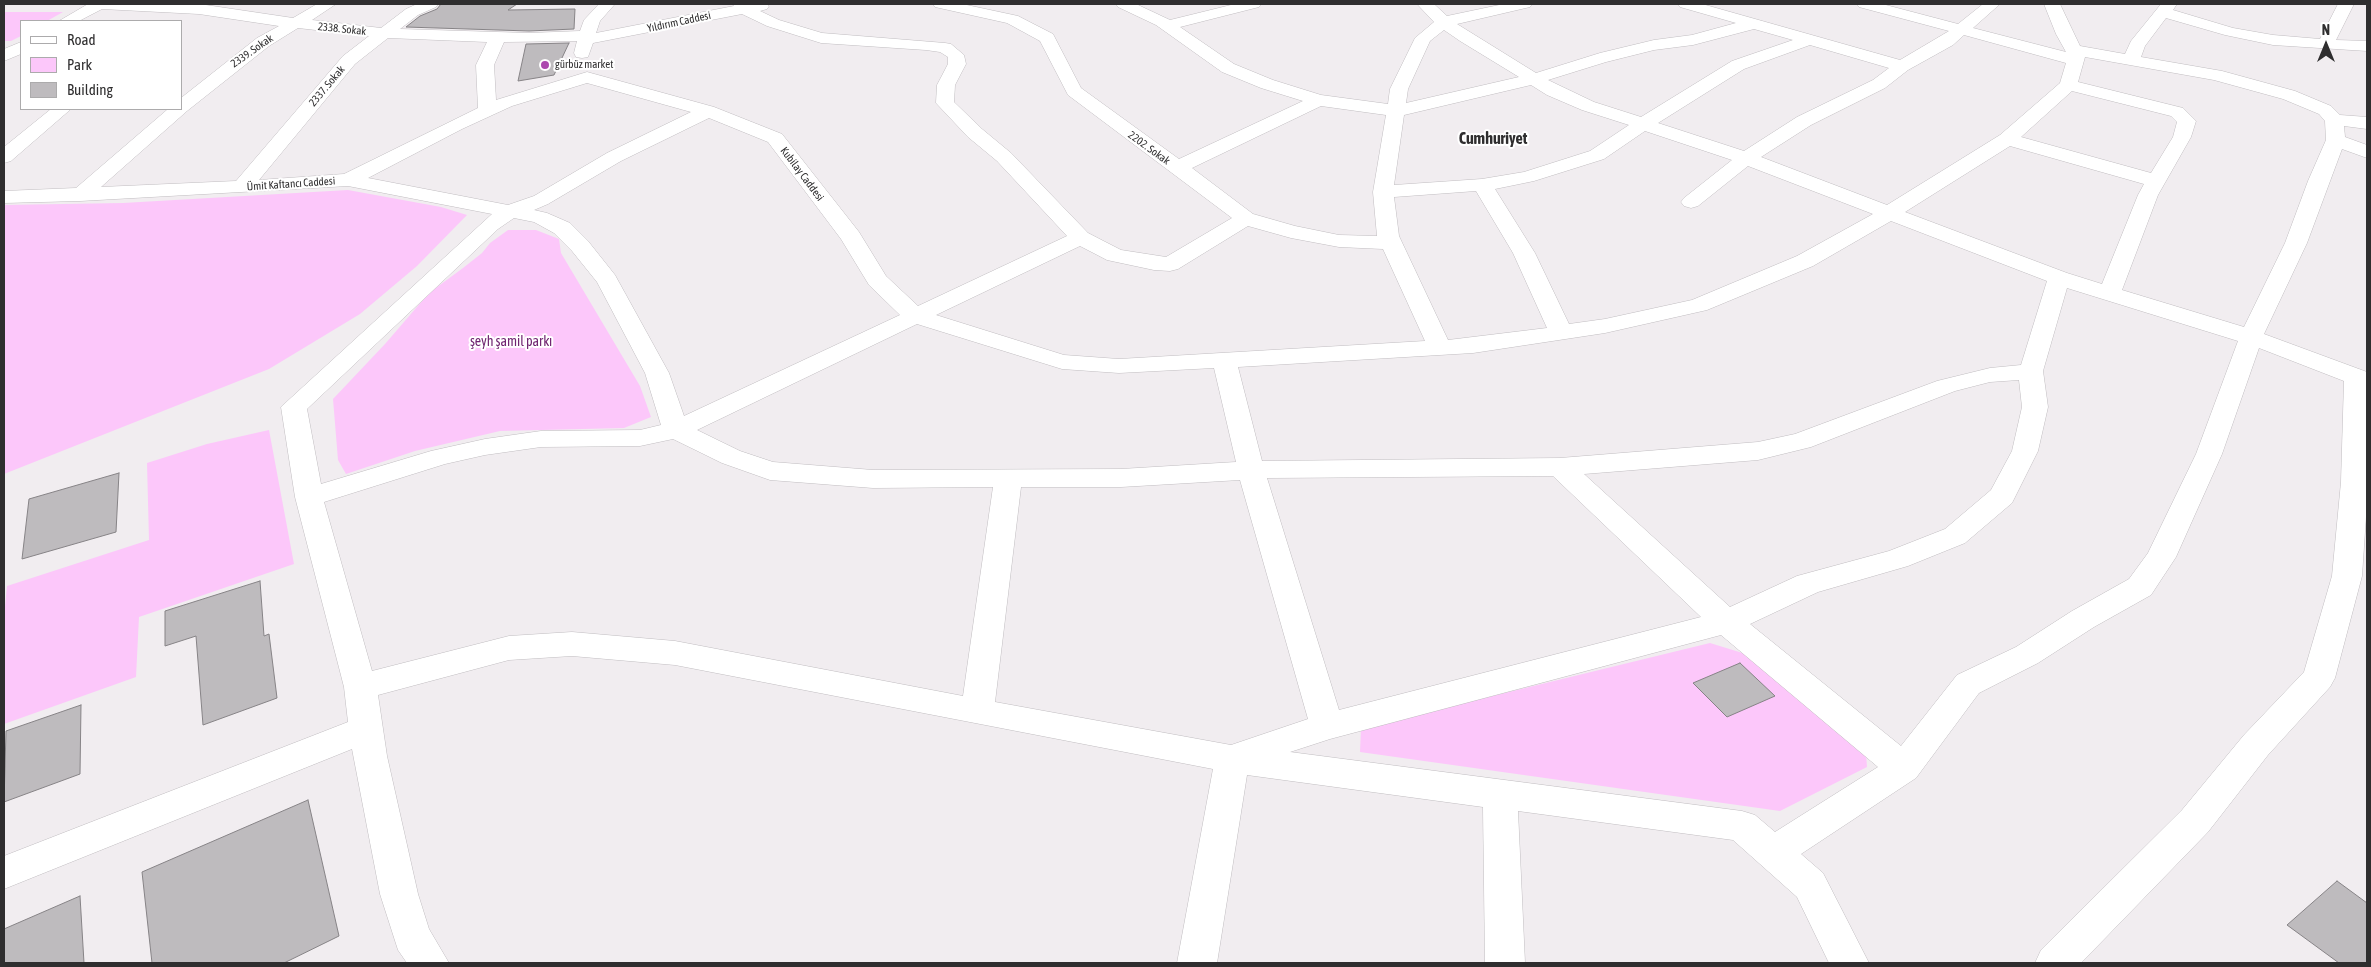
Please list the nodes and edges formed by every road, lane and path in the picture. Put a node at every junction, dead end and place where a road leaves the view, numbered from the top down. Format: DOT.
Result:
graph roads {
  1 [pos="99,4"];
  2 [pos="328,4"];
  3 [pos="430,4"];
  4 [pos="607,4"];
  5 [pos="773,4"];
  6 [pos="941,4"];
  7 [pos="1124,4"];
  8 [pos="1253,4"];
  9 [pos="1425,4"];
  10 [pos="1524,4"];
  11 [pos="1686,4"];
  12 [pos="1865,4"];
  13 [pos="1991,4"];
  14 [pos="2052,4"];
  15 [pos="2346,4"];
  16 [pos="204,6"];
  17 [pos="742,6"];
  18 [pos="2166,8"];
  19 [pos="69,20"];
  20 [pos="181,20"];
  21 [pos="1444,22"];
  22 [pos="294,23"];
  23 [pos="1756,23"];
  24 [pos="1166,26"];
  25 [pos="1960,30"];
  26 [pos="382,33"];
  27 [pos="497,38"];
  28 [pos="586,38"];
  29 [pos="1811,39"];
  30 [pos="2324,45"];
  31 [pos="2367,46"];
  32 [pos="20,48"];
  33 [pos="2074,55"];
  34 [pos="4,56"];
  35 [pos="2131,59"];
  36 [pos="1902,66"];
  37 [pos="587,77"];
  38 [pos="1535,79"];
  39 [pos="2068,85"];
  40 [pos="1319,100"];
  41 [pos="182,106"];
  42 [pos="61,110"];
  43 [pos="178,110"];
  44 [pos="487,110"];
  45 [pos="708,111"];
  46 [pos="1397,111"];
  47 [pos="2334,120"];
  48 [pos="2367,123"];
  49 [pos="1644,124"];
  50 [pos="2007,139"];
  51 [pos="2336,140"];
  52 [pos="2367,152"];
  53 [pos="4,158"];
  54 [pos="1746,158"];
  55 [pos="1177,168"];
  56 [pos="348,180"];
  57 [pos="2156,181"];
  58 [pos="1482,185"];
  59 [pos="242,187"];
  60 [pos="1383,192"];
  61 [pos="80,195"];
  62 [pos="4,197"];
  63 [pos="1691,202"];
  64 [pos="510,211"];
  65 [pos="1889,213"];
  66 [pos="1246,218"];
  67 [pos="1080,238"];
  68 [pos="1391,242"];
  69 [pos="2059,278"];
  70 [pos="2110,293"];
  71 [pos="915,316"];
  72 [pos="1561,333"];
  73 [pos="2251,337"];
  74 [pos="1440,348"];
  75 [pos="1224,360"];
  76 [pos="2031,372"];
  77 [pos="2362,379"];
  78 [pos="676,430"];
  79 [pos="1560,467"];
  80 [pos="1251,470"];
  81 [pos="1008,478"];
  82 [pos="309,497"];
  83 [pos="1726,622"];
  84 [pos="360,687"];
  85 [pos="976,711"];
  86 [pos="1327,726"];
  87 [pos="366,729"];
  88 [pos="1232,759"];
  89 [pos="1904,768"];
  90 [pos="1500,795"];
  91 [pos="1773,853"];
  92 [pos="4,873"];
  93 [pos="429,963"];
  94 [pos="1197,963"];
  95 [pos="1505,963"];
  96 [pos="1849,963"];
  97 [pos="2055,963"];
  1 -- 16 [label="street, 2338. Sokak"];
  1 -- 19 [label="street"];
  2 -- 22 [label="street, 2339. Sokak"];
  3 -- 26 [label="street, 2337. Sokak"];
  4 -- 28 [label="street"];
  5 -- 17 [label="street, Yıldırım Caddesi"];
  6 -- 55 [label="street, 2202. Sokak"];
  7 -- 24 [label="street"];
  8 -- 24 [label="street"];
  9 -- 21 [label="street"];
  10 -- 21 [label="street"];
  11 -- 23 [label="street"];
  12 -- 25 [label="street"];
  13 -- 25 [label="street"];
  14 -- 33 [label="street"];
  15 -- 30 [label="street"];
  16 -- 20 [label="street"];
  16 -- 22 [label="street, 2338. Sokak"];
  17 -- 28 [label="street, Yıldırım Caddesi"];
  17 -- 67 [label="street"];
  18 -- 30 [label="street"];
  18 -- 35 [label="street"];
  21 -- 38 [label="street"];
  21 -- 46 [label="street"];
  22 -- 26 [label="street, 2338. Sokak"];
  22 -- 41 [label="street, 2339. Sokak"];
  23 -- 29 [label="street"];
  23 -- 38 [label="street"];
  24 -- 40 [label="street"];
  25 -- 33 [label="street"];
  25 -- 36 [label="street"];
  26 -- 27 [label="street, 2338. Sokak"];
  26 -- 59 [label="street, 2337. Sokak"];
  27 -- 28 [label="street, 2338. Sokak"];
  27 -- 44 [label="street"];
  28 -- 37 [label="street"];
  29 -- 36 [label="street"];
  29 -- 49 [label="street"];
  30 -- 31 [label="street"];
  32 -- 34 [label="street"];
  33 -- 35 [label="street"];
  33 -- 39 [label="street"];
  35 -- 47 [label="street"];
  36 -- 54 [label="street"];
  37 -- 44 [label="street, Ümit Kaftancı Caddesi"];
  37 -- 45 [label="street, Kubilay Caddesi"];
  38 -- 46 [label="street"];
  38 -- 49 [label="street"];
  39 -- 50 [label="street"];
  39 -- 57 [label="street"];
  40 -- 46 [label="street"];
  40 -- 55 [label="street"];
  42 -- 53 [label="street"];
  43 -- 61 [label="street, 2339. Sokak"];
  44 -- 56 [label="street, Ümit Kaftancı Caddesi"];
  45 -- 64 [label="street"];
  45 -- 71 [label="street, Kubilay Caddesi"];
  46 -- 60 [label="street"];
  47 -- 48 [label="street"];
  47 -- 51 [label="street"];
  49 -- 54 [label="street"];
  49 -- 58 [label="street"];
  50 -- 57 [label="street"];
  50 -- 65 [label="street"];
  51 -- 52 [label="street"];
  51 -- 73 [label="street"];
  54 -- 63 [label="street"];
  54 -- 65 [label="street"];
  55 -- 66 [label="street, 2202. Sokak"];
  56 -- 59 [label="street, Ümit Kaftancı Caddesi"];
  56 -- 64 [label="street"];
  57 -- 70 [label="street"];
  58 -- 60 [label="street"];
  58 -- 72 [label="street"];
  59 -- 61 [label="street, Ümit Kaftancı Caddesi"];
  60 -- 68 [label="street"];
  61 -- 62 [label="street, Ümit Kaftancı Caddesi"];
  64 -- 78 [label="street"];
  64 -- 82 [label="street"];
  65 -- 69 [label="street"];
  65 -- 72 [label="street"];
  66 -- 67 [label="street"];
  66 -- 68 [label="street, 2202. Sokak"];
  67 -- 71 [label="street"];
  68 -- 74 [label="street"];
  69 -- 70 [label="street"];
  69 -- 76 [label="street"];
  70 -- 73 [label="street"];
  71 -- 75 [label="street"];
  71 -- 78 [label="street"];
  72 -- 74 [label="street"];
  73 -- 77 [label="street"];
  73 -- 89 [label="street"];
  74 -- 75 [label="street"];
  75 -- 80 [label="street"];
  76 -- 79 [label="street"];
  76 -- 83 [label="street"];
  77 -- 97 [label="street"];
  78 -- 81 [label="street"];
  78 -- 82 [label="street"];
  79 -- 80 [label="street"];
  79 -- 83 [label="street"];
  80 -- 81 [label="street"];
  80 -- 86 [label="street"];
  81 -- 85 [label="street"];
  82 -- 84 [label="street"];
  83 -- 86 [label="street"];
  83 -- 89 [label="street"];
  84 -- 85 [label="street"];
  84 -- 87 [label="street"];
  85 -- 88 [label="street"];
  86 -- 88 [label="street"];
  87 -- 92 [label="street"];
  87 -- 93 [label="street"];
  88 -- 90 [label="street"];
  88 -- 94 [label="street"];
  89 -- 91 [label="street"];
  90 -- 91 [label="street"];
  90 -- 95 [label="street"];
  91 -- 96 [label="street"];
}
